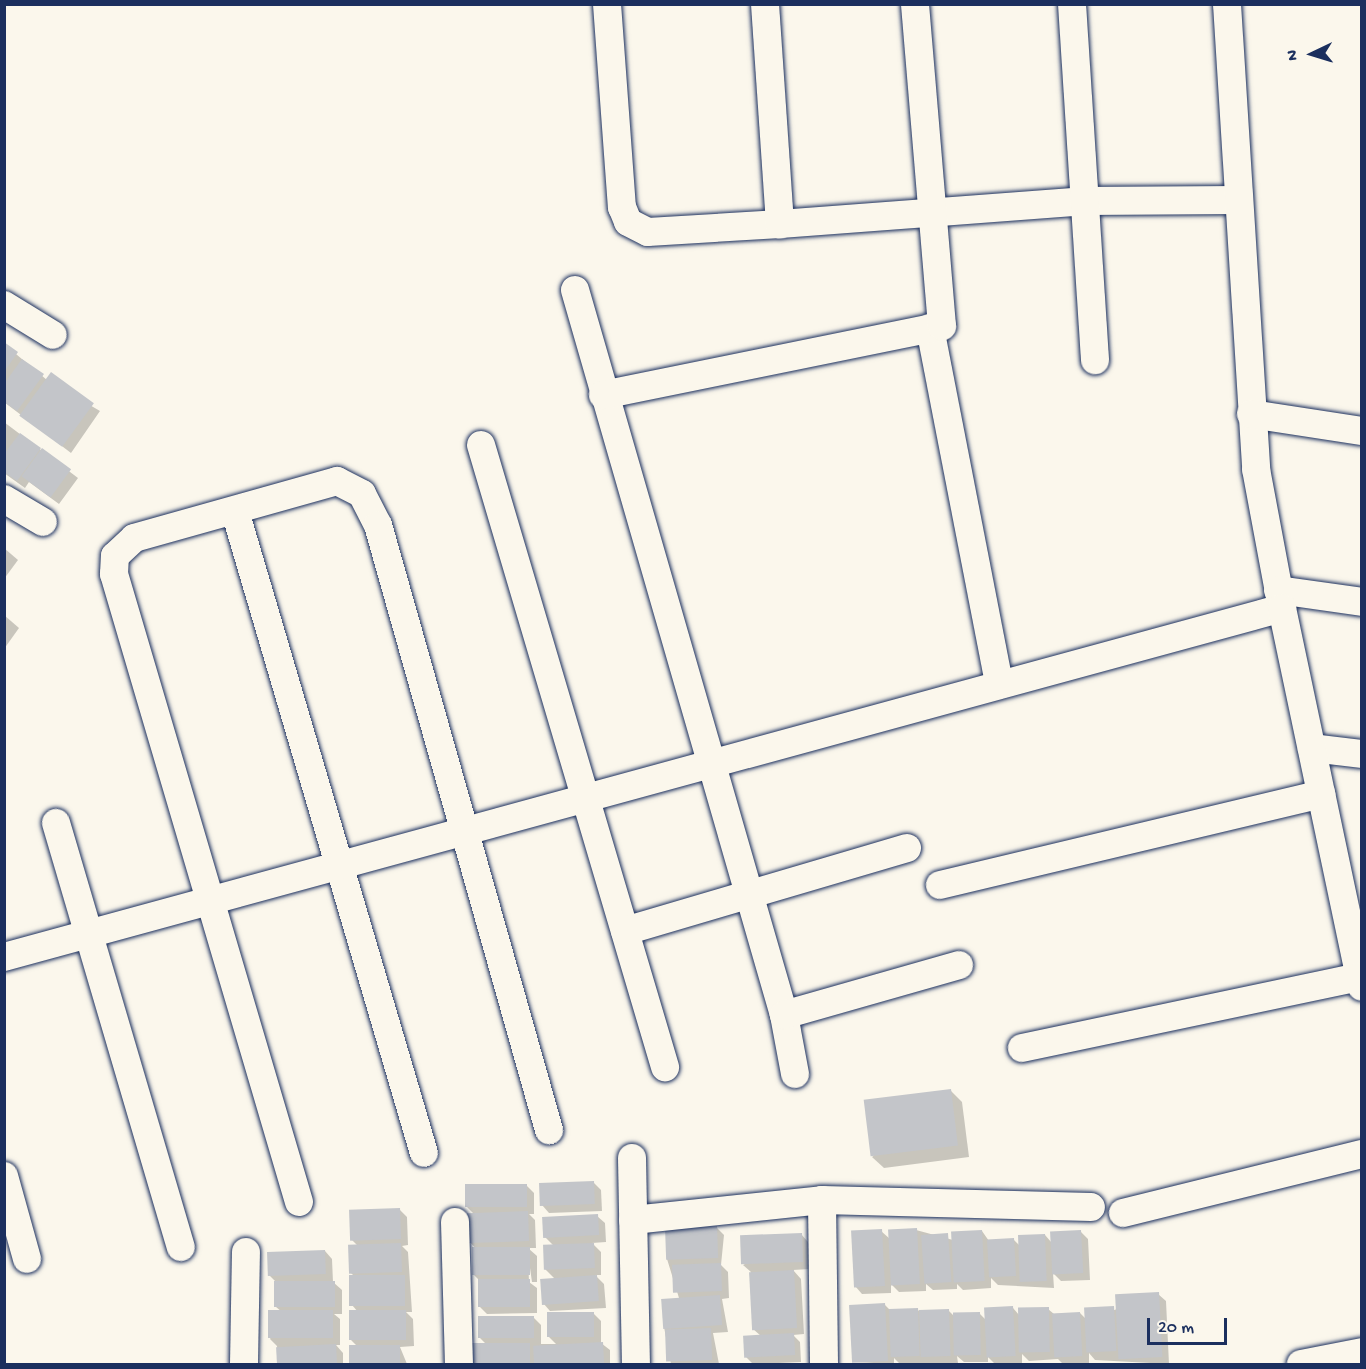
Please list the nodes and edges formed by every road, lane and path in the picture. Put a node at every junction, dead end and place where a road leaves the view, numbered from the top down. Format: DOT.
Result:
graph roads {
  1 [pos="607,4"];
  2 [pos="765,4"];
  3 [pos="915,4"];
  4 [pos="1072,4"];
  5 [pos="1227,4"];
  6 [pos="1239,200"];
  7 [pos="1083,201"];
  8 [pos="932,210"];
  9 [pos="780,224"];
  10 [pos="575,290"];
  11 [pos="4,305"];
  12 [pos="930,328"];
  13 [pos="53,335"];
  14 [pos="1095,360"];
  15 [pos="603,395"];
  16 [pos="1251,414"];
  17 [pos="1362,431"];
  18 [pos="481,445"];
  19 [pos="4,499"];
  20 [pos="235,511"];
  21 [pos="42,522"];
  22 [pos="1280,599"];
  23 [pos="1362,602"];
  24 [pos="999,684"];
  25 [pos="1312,747"];
  26 [pos="1362,754"];
  27 [pos="710,762"];
  28 [pos="1322,794"];
  29 [pos="585,795"];
  30 [pos="57,823"];
  31 [pos="466,830"];
  32 [pos="907,848"];
  33 [pos="342,865"];
  34 [pos="940,885"];
  35 [pos="748,894"];
  36 [pos="213,901"];
  37 [pos="625,931"];
  38 [pos="1355,931"];
  39 [pos="86,936"];
  40 [pos="4,957"];
  41 [pos="959,965"];
  42 [pos="1360,982"];
  43 [pos="784,1015"];
  44 [pos="1022,1048"];
  45 [pos="665,1067"];
  46 [pos="795,1074"];
  47 [pos="549,1130"];
  48 [pos="424,1153"];
  49 [pos="1362,1154"];
  50 [pos="632,1158"];
  51 [pos="4,1176"];
  52 [pos="822,1200"];
  53 [pos="299,1202"];
  54 [pos="1091,1207"];
  55 [pos="1123,1213"];
  56 [pos="633,1220"];
  57 [pos="455,1222"];
  58 [pos="181,1247"];
  59 [pos="246,1252"];
  60 [pos="27,1259"];
  61 [pos="1362,1352"];
  62 [pos="244,1365"];
  63 [pos="459,1365"];
  64 [pos="636,1365"];
  65 [pos="824,1365"];
  66 [pos="1301,1365"];
  1 -- 9 [label="street"];
  2 -- 9 [label="street"];
  3 -- 8 [label="street"];
  4 -- 7 [label="street"];
  5 -- 6 [label="street"];
  6 -- 7 [label="street"];
  6 -- 16 [label="street"];
  7 -- 8 [label="street"];
  7 -- 14 [label="street"];
  8 -- 9 [label="street"];
  8 -- 12 [label="street"];
  10 -- 15 [label="street"];
  11 -- 13 [label="street"];
  12 -- 15 [label="street"];
  12 -- 24 [label="street"];
  15 -- 27 [label="street"];
  16 -- 17 [label="street"];
  16 -- 22 [label="street"];
  18 -- 29 [label="street"];
  19 -- 21 [label="street"];
  20 -- 31 [label="street"];
  20 -- 33 [label="street"];
  20 -- 36 [label="street"];
  22 -- 23 [label="street"];
  22 -- 24 [label="street"];
  22 -- 25 [label="street"];
  24 -- 27 [label="street"];
  25 -- 26 [label="street"];
  25 -- 28 [label="street"];
  27 -- 29 [label="street"];
  27 -- 35 [label="street"];
  28 -- 34 [label="street"];
  28 -- 38 [label="street"];
  29 -- 31 [label="street"];
  29 -- 37 [label="street"];
  30 -- 39 [label="street"];
  31 -- 33 [label="street"];
  31 -- 47 [label="street"];
  32 -- 35 [label="street"];
  33 -- 36 [label="street"];
  33 -- 48 [label="street"];
  35 -- 37 [label="street"];
  35 -- 43 [label="street"];
  36 -- 39 [label="street"];
  36 -- 53 [label="street"];
  37 -- 45 [label="street"];
  38 -- 42 [label="street"];
  39 -- 40 [label="street"];
  39 -- 58 [label="street"];
  41 -- 43 [label="street"];
  42 -- 44 [label="street"];
  43 -- 46 [label="street"];
  49 -- 55 [label="street"];
  50 -- 56 [label="street"];
  51 -- 60 [label="street"];
  52 -- 54 [label="street"];
  52 -- 56 [label="street"];
  52 -- 65 [label="street"];
  56 -- 64 [label="street"];
  57 -- 63 [label="street"];
  59 -- 62 [label="street"];
  61 -- 66 [label="street"];
}
